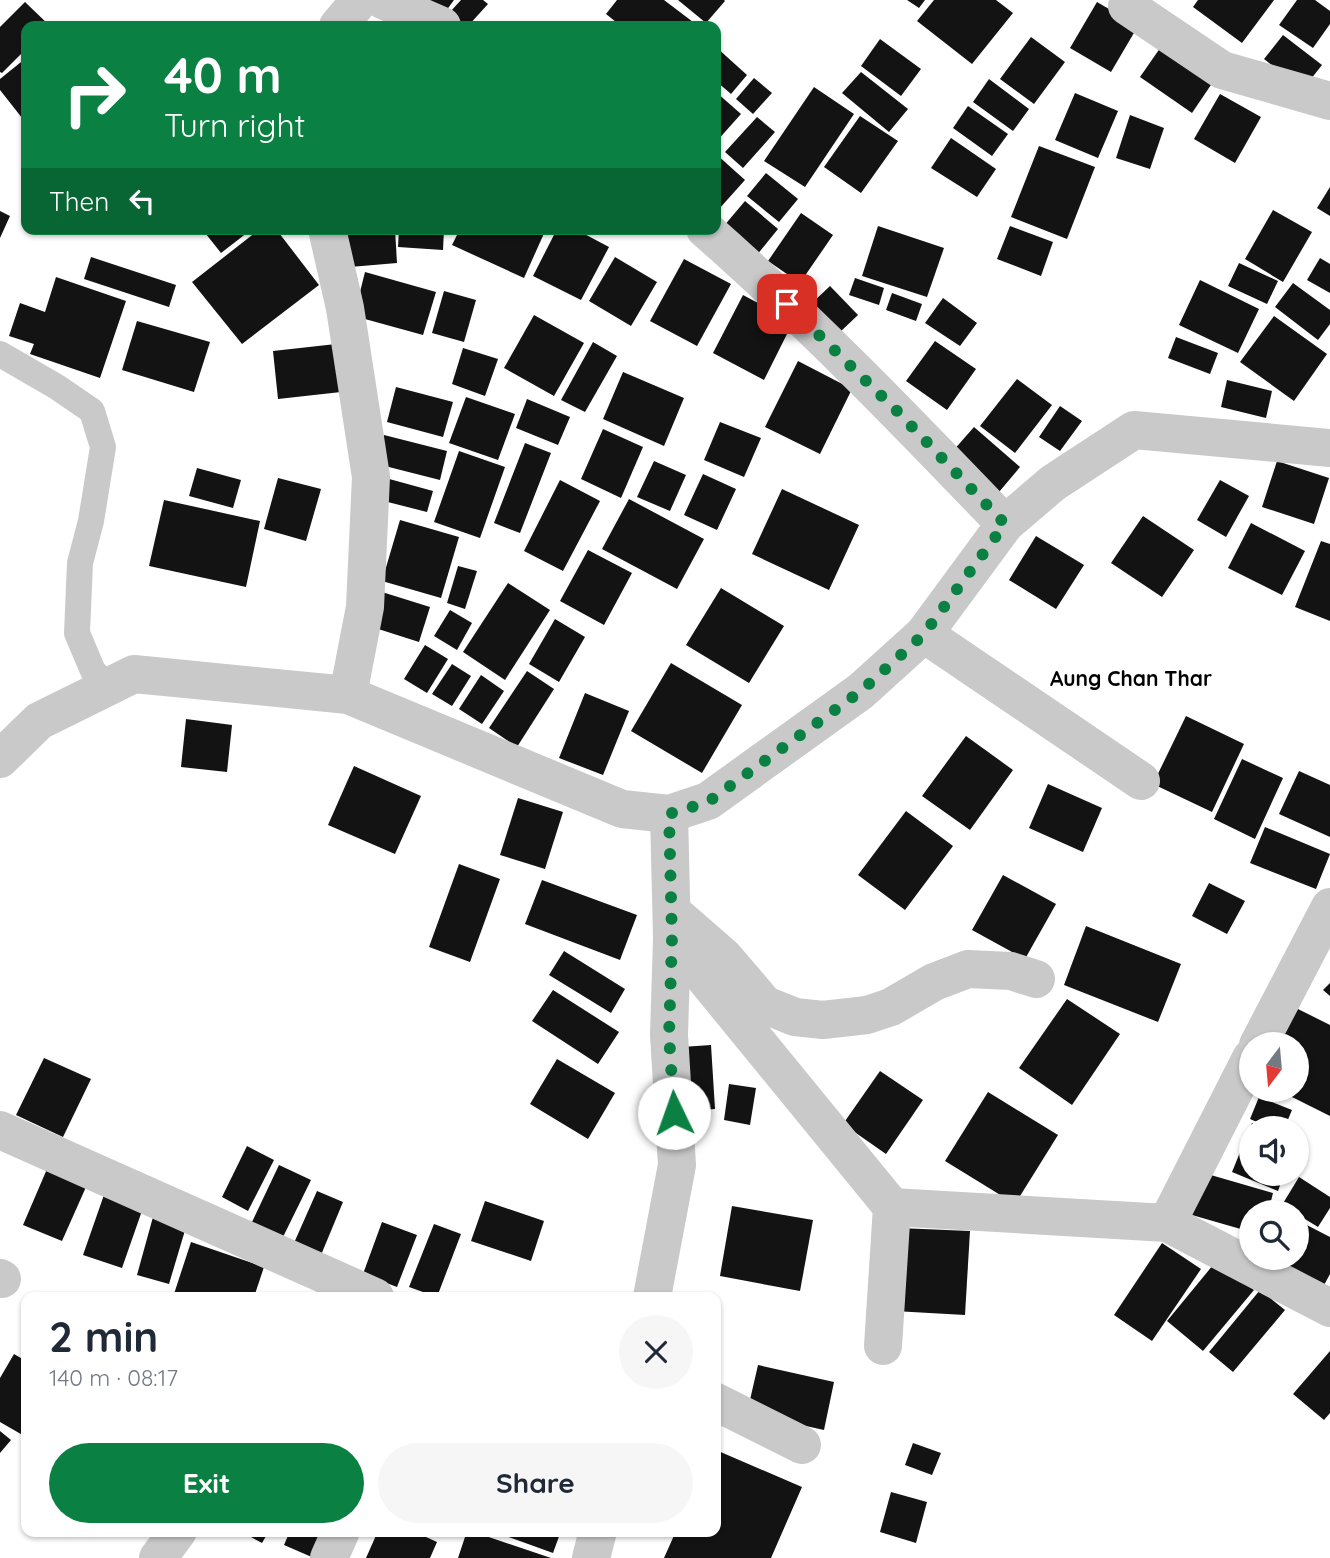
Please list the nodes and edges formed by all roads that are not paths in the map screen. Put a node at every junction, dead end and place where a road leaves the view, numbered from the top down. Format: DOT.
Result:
graph roads {
  1 [pos="360,0"];
  2 [pos="383,0"];
  3 [pos="1127,6"];
  4 [pos="342,21"];
  5 [pos="431,21"];
  6 [pos="1330,102"];
  7 [pos="328,235"];
  8 [pos="712,235"];
  9 [pos="0,354"];
  10 [pos="1330,448"];
  11 [pos="1005,524"];
  12 [pos="924,634"];
  13 [pos="108,687"];
  14 [pos="348,695"];
  15 [pos="0,759"];
  16 [pos="1141,781"];
  17 [pos="669,814"];
  18 [pos="1330,907"];
  19 [pos="671,925"];
  20 [pos="1036,979"];
  21 [pos="1265,1032"];
  22 [pos="1239,1082"];
  23 [pos="0,1130"];
  24 [pos="892,1207"];
  25 [pos="1167,1223"];
  26 [pos="364,1292"];
  27 [pos="653,1292"];
  28 [pos="1330,1308"];
  29 [pos="883,1346"];
  30 [pos="721,1404"];
  31 [pos="802,1445"];
  32 [pos="174,1537"];
  33 [pos="338,1537"];
  34 [pos="597,1537"];
  35 [pos="158,1558"];
  36 [pos="329,1558"];
  37 [pos="592,1558"];
  1 -- 4 [label="street"];
  2 -- 5 [label="street"];
  3 -- 6 [label="street"];
  7 -- 14 [label="street"];
  8 -- 11 [label="street"];
  9 -- 13 [label="lane"];
  10 -- 11 [label="street"];
  11 -- 12 [label="street"];
  12 -- 16 [label="street"];
  12 -- 17 [label="street"];
  13 -- 14 [label="street"];
  13 -- 15 [label="street"];
  14 -- 17 [label="street"];
  17 -- 19 [label="street"];
  18 -- 21 [label="street"];
  19 -- 20 [label="street"];
  19 -- 24 [label="street"];
  19 -- 27 [label="street"];
  22 -- 25 [label="street"];
  23 -- 26 [label="street"];
  24 -- 25 [label="street"];
  24 -- 29 [label="street"];
  25 -- 28 [label="street"];
  30 -- 31 [label="street"];
  32 -- 35 [label="street"];
  33 -- 36 [label="street"];
  34 -- 37 [label="street"];
}
